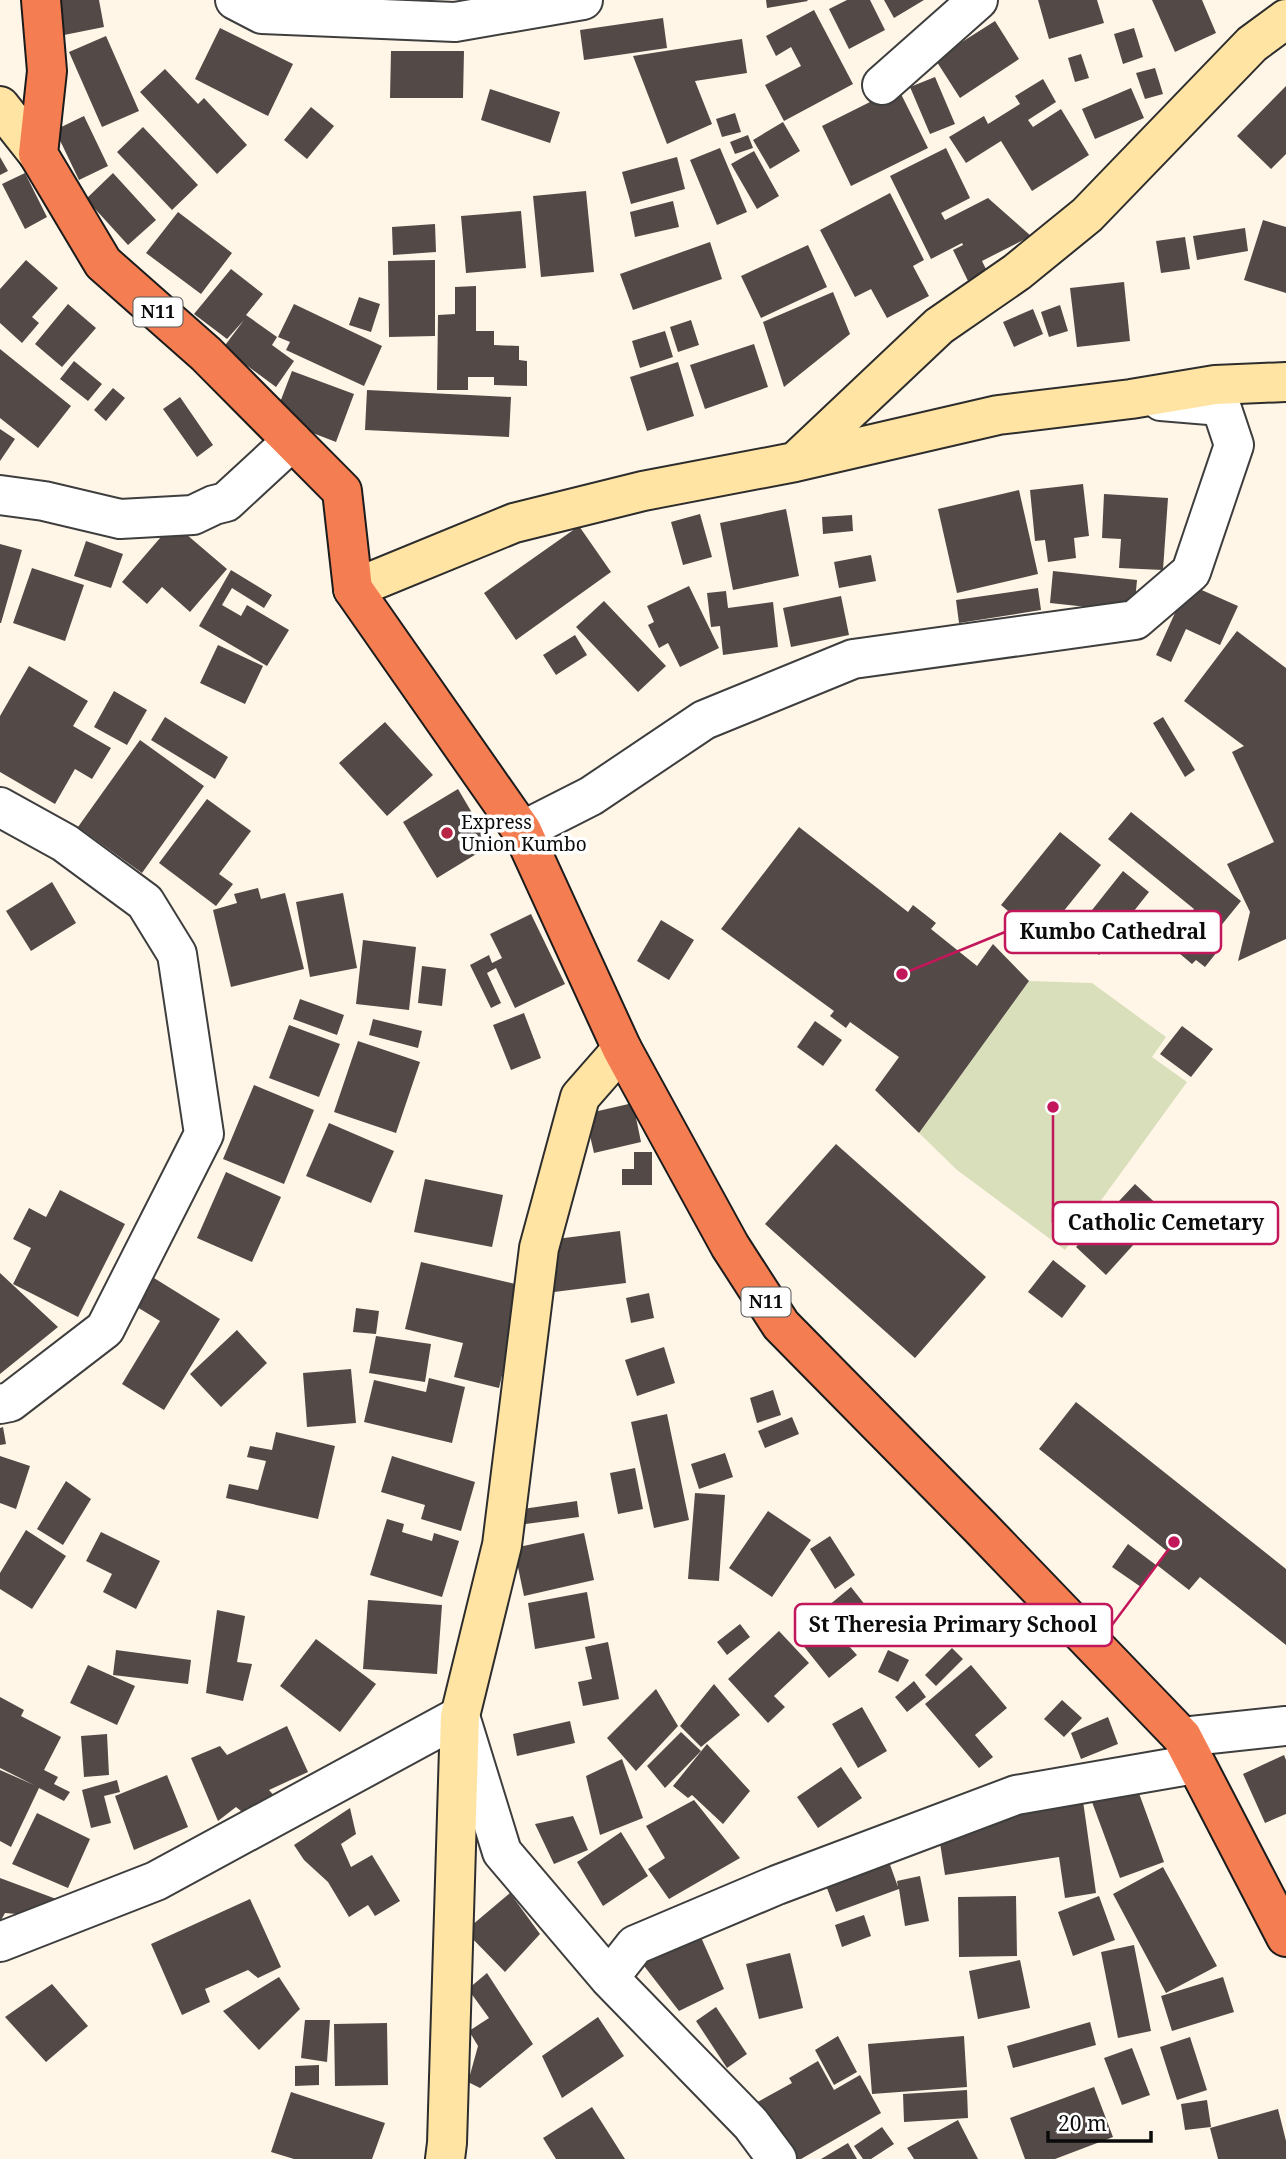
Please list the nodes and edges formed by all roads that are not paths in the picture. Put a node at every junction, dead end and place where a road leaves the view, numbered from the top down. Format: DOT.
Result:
graph roads {
  1 [pos="41,0"];
  2 [pos="235,0"];
  3 [pos="583,0"];
  4 [pos="978,0"];
  5 [pos="1286,19"];
  6 [pos="882,85"];
  7 [pos="0,106"];
  8 [pos="38,154"];
  9 [pos="1286,382"];
  10 [pos="1131,399"];
  11 [pos="292,442"];
  12 [pos="795,462"];
  13 [pos="0,495"];
  14 [pos="353,589"];
  15 [pos="0,807"];
  16 [pos="522,831"];
  17 [pos="622,1049"];
  18 [pos="0,1404"];
  19 [pos="460,1716"];
  20 [pos="1286,1726"];
  21 [pos="1189,1750"];
  22 [pos="1286,1937"];
  23 [pos="0,1942"];
  24 [pos="609,1978"];
  25 [pos="445,2159"];
  26 [pos="777,2159"];
  1 -- 8 [label="highway"];
  2 -- 3 [label="street"];
  4 -- 6 [label="street"];
  5 -- 12 [label="street"];
  7 -- 8 [label="street"];
  8 -- 11 [label="highway, N11"];
  9 -- 10 [label="street"];
  10 -- 12 [label="street"];
  10 -- 16 [label="street"];
  11 -- 13 [label="street"];
  11 -- 14 [label="highway, N11"];
  12 -- 14 [label="street"];
  14 -- 16 [label="highway, N11"];
  15 -- 18 [label="street"];
  16 -- 17 [label="highway, N11"];
  17 -- 19 [label="street"];
  17 -- 21 [label="highway, N11"];
  19 -- 23 [label="street"];
  19 -- 24 [label="street"];
  19 -- 25 [label="street"];
  20 -- 21 [label="street"];
  21 -- 22 [label="highway, N11"];
  21 -- 24 [label="street"];
  24 -- 26 [label="street"];
}
